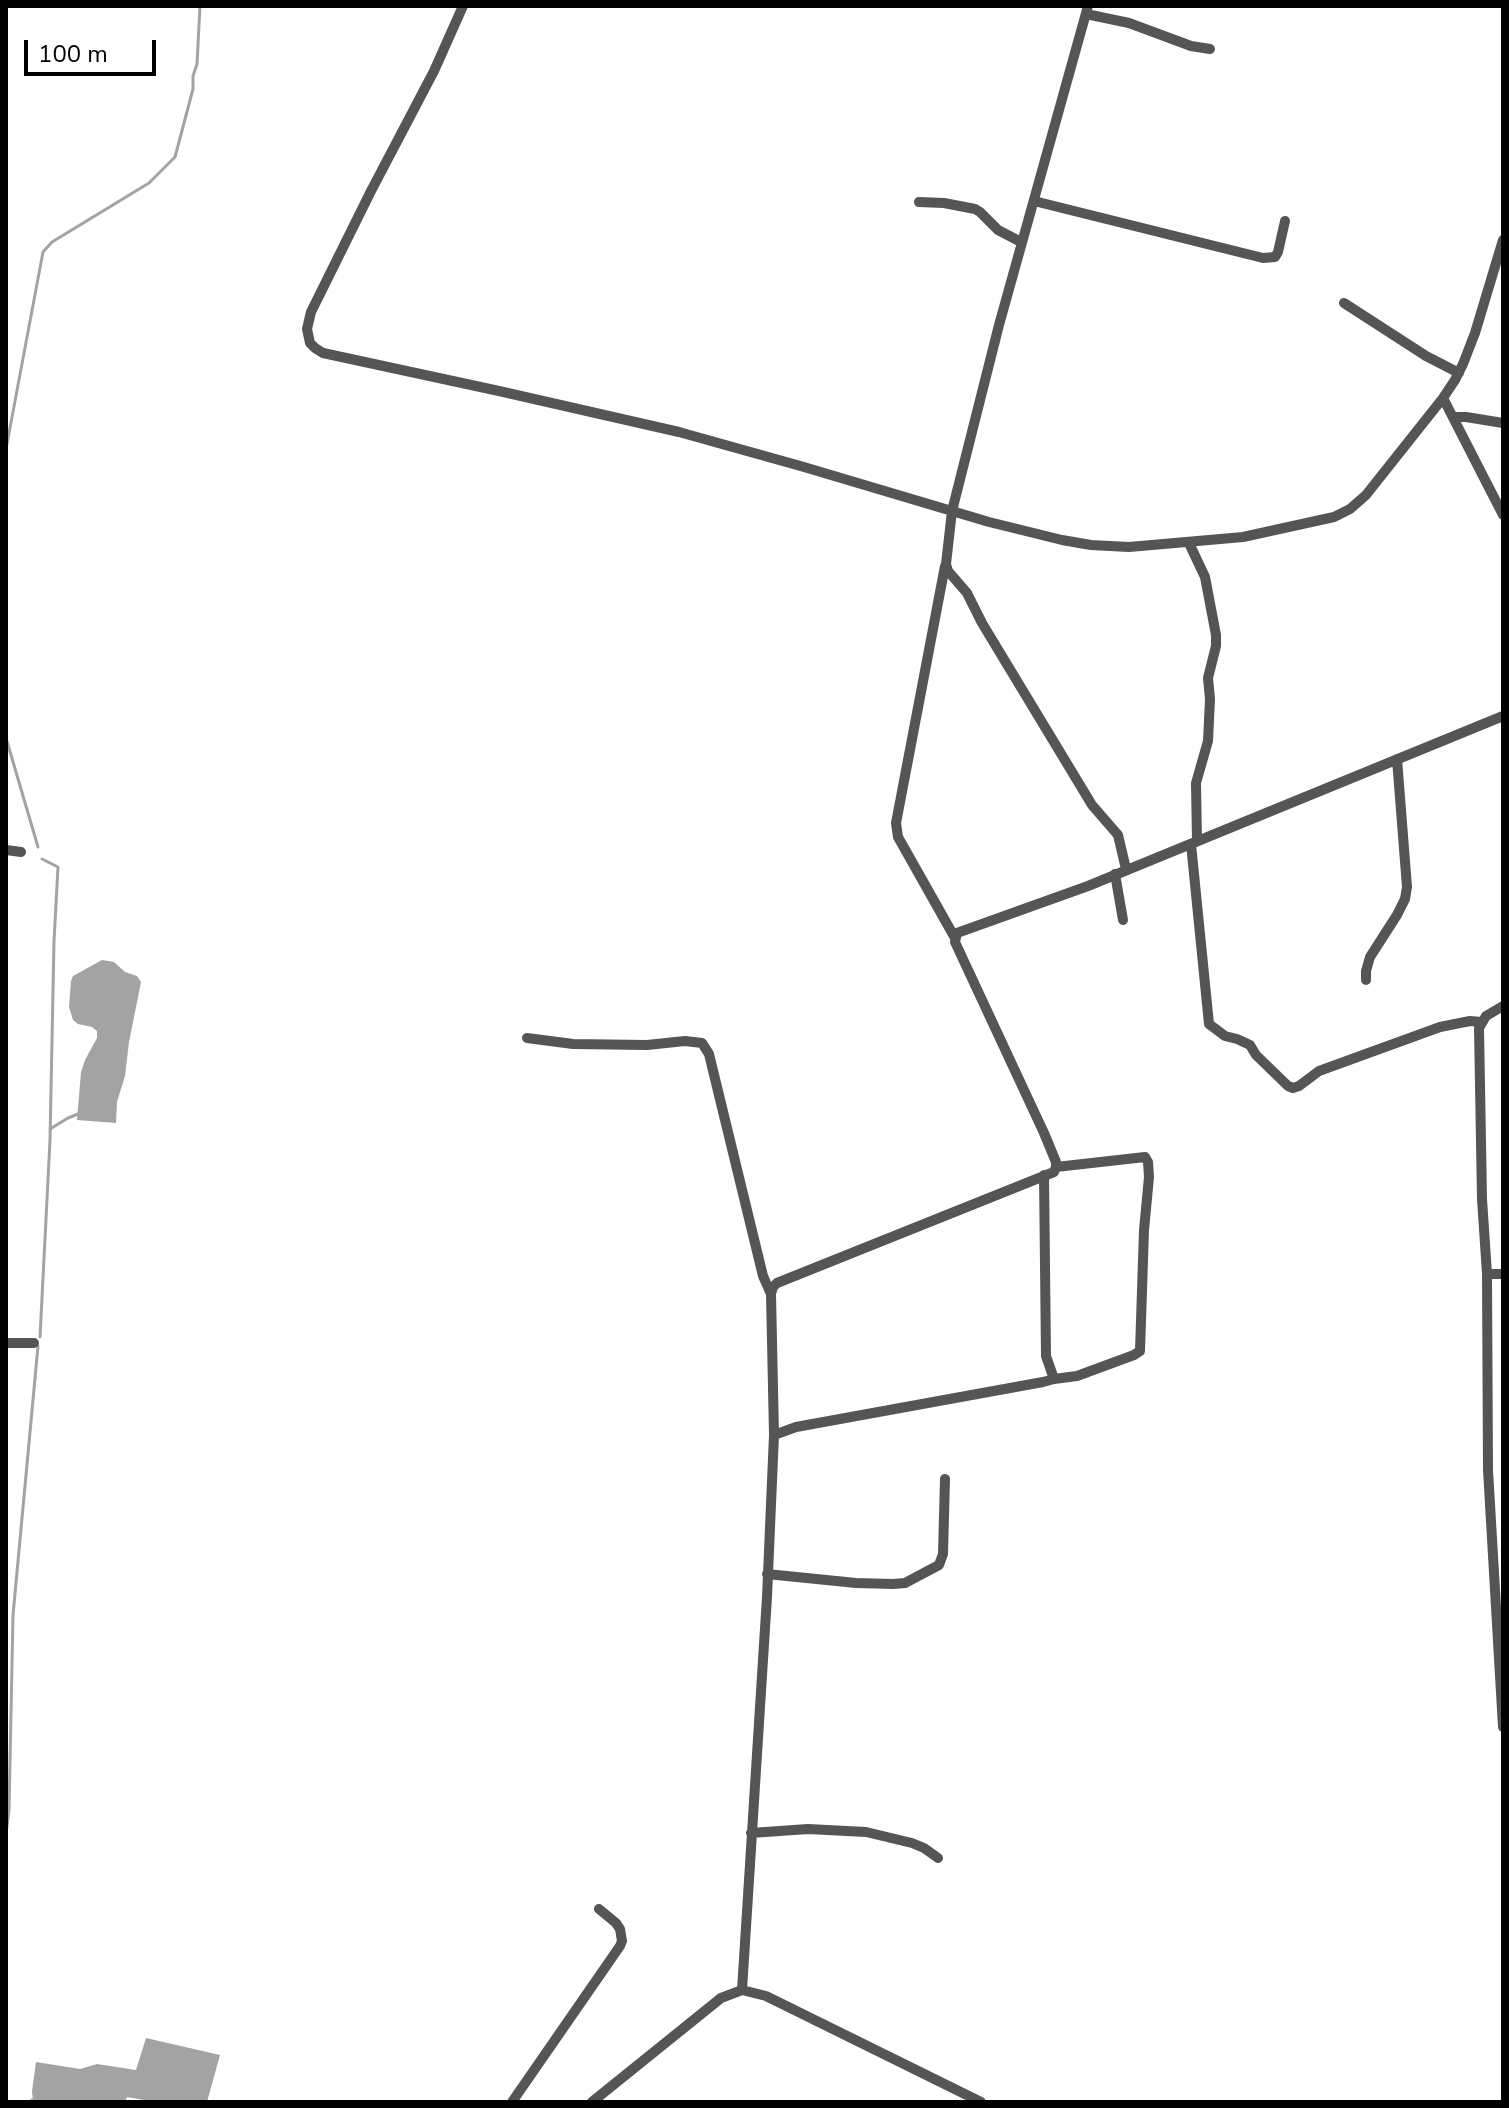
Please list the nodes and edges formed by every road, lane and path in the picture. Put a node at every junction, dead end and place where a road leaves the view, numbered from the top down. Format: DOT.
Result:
graph roads {
  1 [pos="463,6"];
  2 [pos="1087,10"];
  3 [pos="1210,49"];
  4 [pos="1034,201"];
  5 [pos="919,202"];
  6 [pos="1285,221"];
  7 [pos="1503,240"];
  8 [pos="1021,242"];
  9 [pos="1344,303"];
  10 [pos="1459,373"];
  11 [pos="1443,398"];
  12 [pos="1455,417"];
  13 [pos="1503,423"];
  14 [pos="952,511"];
  15 [pos="1503,515"];
  16 [pos="1189,543"];
  17 [pos="946,564"];
  18 [pos="1503,716"];
  19 [pos="1397,759"];
  20 [pos="1194,843"];
  21 [pos="6,850"];
  22 [pos="21,852"];
  23 [pos="1126,869"];
  24 [pos="1115,874"];
  25 [pos="1123,920"];
  26 [pos="955,938"];
  27 [pos="1366,980"];
  28 [pos="1503,1006"];
  29 [pos="1481,1022"];
  30 [pos="527,1038"];
  31 [pos="1056,1167"];
  32 [pos="1044,1175"];
  33 [pos="1487,1274"];
  34 [pos="1503,1274"];
  35 [pos="771,1294"];
  36 [pos="6,1343"];
  37 [pos="34,1343"];
  38 [pos="1054,1379"];
  39 [pos="774,1435"];
  40 [pos="945,1479"];
  41 [pos="767,1574"];
  42 [pos="1503,1727"];
  43 [pos="751,1833"];
  44 [pos="938,1858"];
  45 [pos="599,1909"];
  46 [pos="742,1990"];
  47 [pos="512,2102"];
  48 [pos="592,2102"];
  49 [pos="981,2102"];
  1 -- 14 [label="street"];
  2 -- 3 [label="street"];
  2 -- 4 [label="street"];
  4 -- 6 [label="street"];
  4 -- 8 [label="street"];
  5 -- 8 [label="street"];
  7 -- 10 [label="street"];
  8 -- 14 [label="street"];
  9 -- 10 [label="street"];
  10 -- 11 [label="street"];
  11 -- 12 [label="street"];
  11 -- 16 [label="street"];
  12 -- 13 [label="street"];
  12 -- 15 [label="street"];
  14 -- 16 [label="street"];
  14 -- 17 [label="street"];
  16 -- 20 [label="street"];
  17 -- 23 [label="street"];
  17 -- 26 [label="street"];
  18 -- 19 [label="street"];
  19 -- 20 [label="street"];
  19 -- 27 [label="street"];
  20 -- 23 [label="street"];
  20 -- 29 [label="street"];
  21 -- 22 [label="street"];
  23 -- 24 [label="street"];
  24 -- 25 [label="street"];
  24 -- 26 [label="street"];
  26 -- 31 [label="street"];
  28 -- 29 [label="street"];
  29 -- 33 [label="street"];
  30 -- 35 [label="street"];
  31 -- 32 [label="street"];
  31 -- 38 [label="street"];
  32 -- 35 [label="street"];
  32 -- 38 [label="street"];
  33 -- 34 [label="street"];
  33 -- 42 [label="street"];
  35 -- 39 [label="street"];
  36 -- 37 [label="street"];
  38 -- 39 [label="street"];
  39 -- 41 [label="street"];
  40 -- 41 [label="street"];
  41 -- 43 [label="street"];
  43 -- 44 [label="street"];
  43 -- 46 [label="street"];
  45 -- 47 [label="street"];
  46 -- 48 [label="street"];
  46 -- 49 [label="street"];
}
